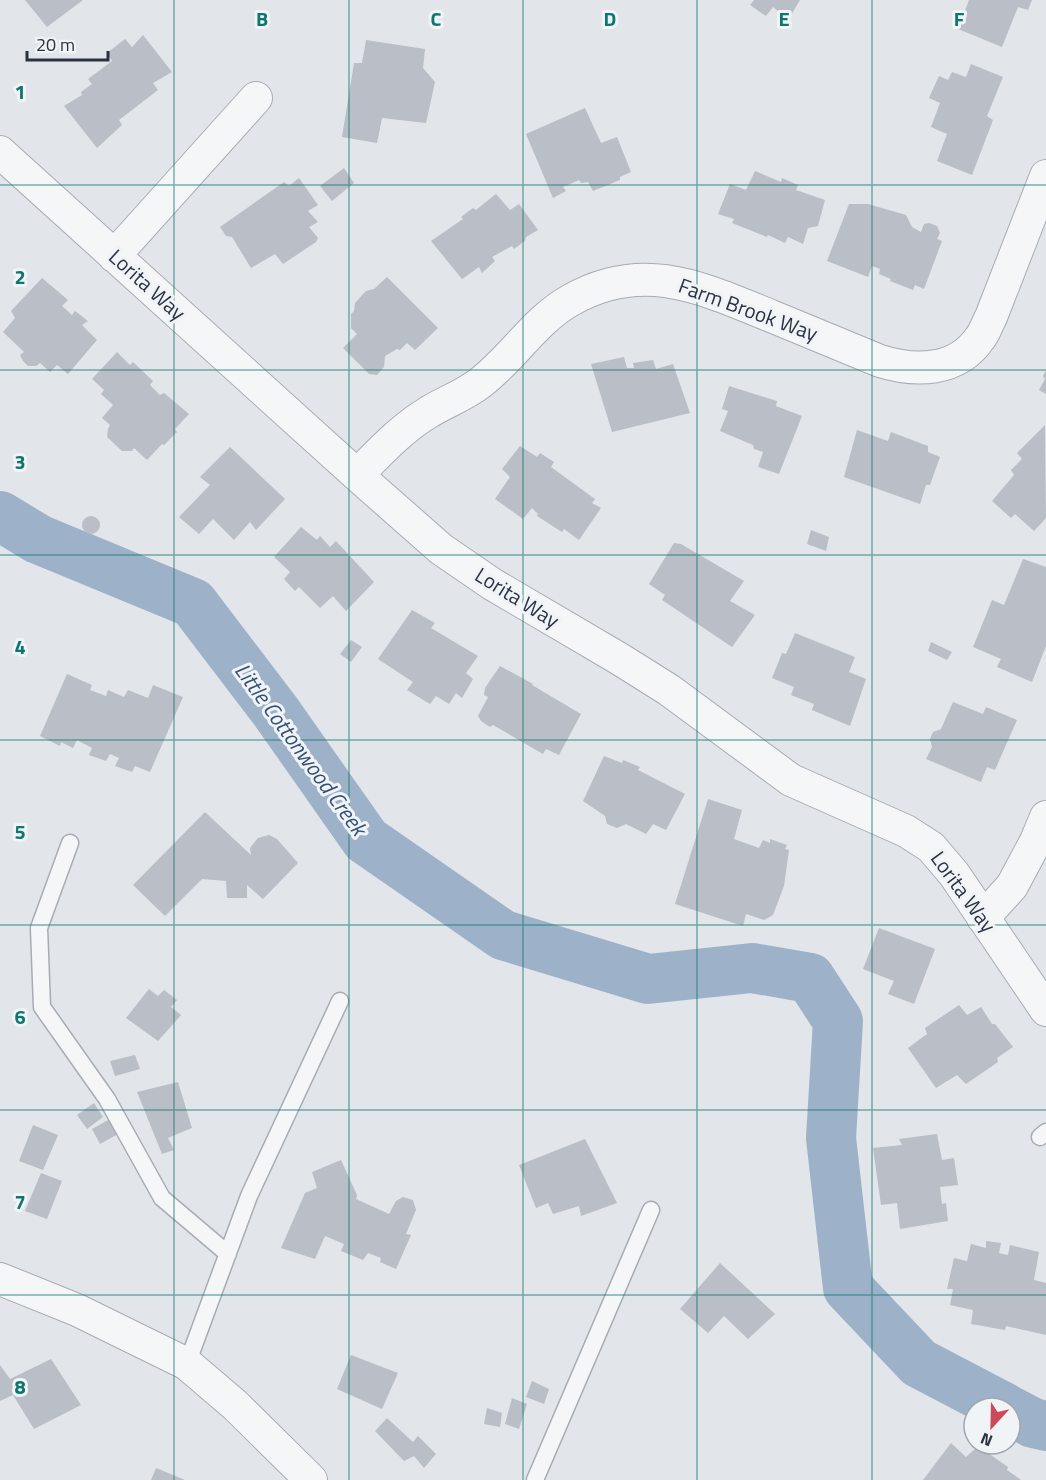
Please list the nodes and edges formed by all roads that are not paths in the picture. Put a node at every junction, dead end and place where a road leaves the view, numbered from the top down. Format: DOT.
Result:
graph roads {
  1 [pos="256,98"];
  2 [pos="0,152"];
  3 [pos="1046,177"];
  4 [pos="114,256"];
  5 [pos="357,475"];
  6 [pos="1046,817"];
  7 [pos="70,843"];
  8 [pos="983,918"];
  9 [pos="340,1001"];
  10 [pos="1046,1010"];
  11 [pos="651,1210"];
  12 [pos="228,1254"];
  13 [pos="0,1279"];
  14 [pos="186,1364"];
  15 [pos="311,1480"];
  16 [pos="535,1480"];
  1 -- 4 [label="street"];
  2 -- 4 [label="street, Lorita Way"];
  3 -- 5 [label="street, Farm Brook Way"];
  4 -- 5 [label="street, Lorita Way"];
  5 -- 8 [label="street, Lorita Way"];
  6 -- 8 [label="street"];
  7 -- 12 [label="lane"];
  8 -- 10 [label="street, Lorita Way"];
  9 -- 12 [label="lane"];
  11 -- 16 [label="lane"];
  12 -- 14 [label="lane"];
  13 -- 14 [label="street"];
  14 -- 15 [label="street"];
}
